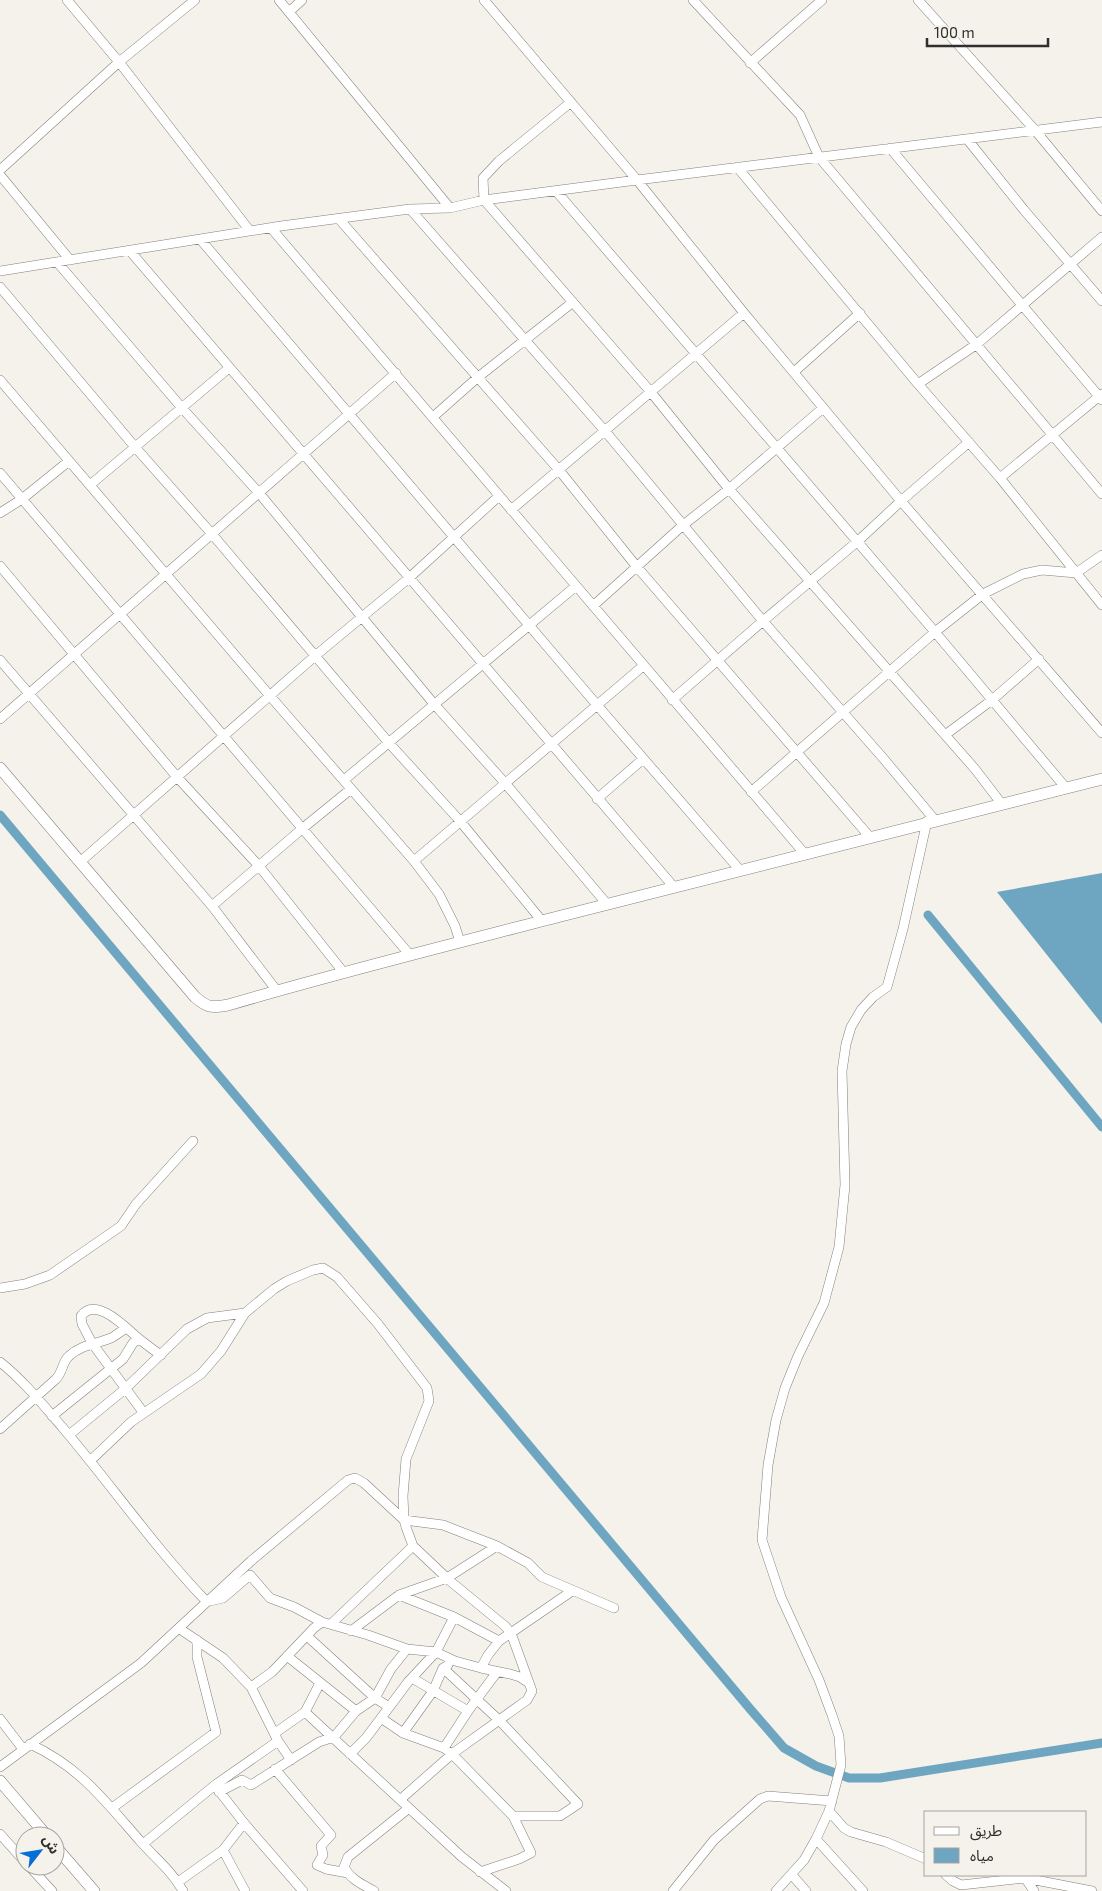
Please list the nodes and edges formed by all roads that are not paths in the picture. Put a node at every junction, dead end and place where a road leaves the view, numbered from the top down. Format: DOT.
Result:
graph roads {
  1 [pos="67,0"];
  2 [pos="195,0"];
  3 [pos="279,0"];
  4 [pos="302,0"];
  5 [pos="484,0"];
  6 [pos="822,0"];
  7 [pos="918,0"];
  8 [pos="695,1"];
  9 [pos="289,12"];
  10 [pos="119,62"];
  11 [pos="750,63"];
  12 [pos="571,102"];
  13 [pos="1102,122"];
  14 [pos="1034,129"];
  15 [pos="967,139"];
  16 [pos="890,148"];
  17 [pos="820,157"];
  18 [pos="737,167"];
  19 [pos="0,170"];
  20 [pos="0,175"];
  21 [pos="638,180"];
  22 [pos="556,191"];
  23 [pos="484,200"];
  24 [pos="450,208"];
  25 [pos="410,209"];
  26 [pos="1102,211"];
  27 [pos="339,219"];
  28 [pos="271,228"];
  29 [pos="250,231"];
  30 [pos="1102,237"];
  31 [pos="200,239"];
  32 [pos="130,250"];
  33 [pos="70,260"];
  34 [pos="58,262"];
  35 [pos="1070,264"];
  36 [pos="0,272"];
  37 [pos="0,288"];
  38 [pos="572,302"];
  39 [pos="1102,302"];
  40 [pos="1023,305"];
  41 [pos="744,313"];
  42 [pos="860,313"];
  43 [pos="525,339"];
  44 [pos="978,344"];
  45 [pos="696,353"];
  46 [pos="229,368"];
  47 [pos="794,372"];
  48 [pos="396,373"];
  49 [pos="477,378"];
  50 [pos="1,382"];
  51 [pos="918,384"];
  52 [pos="650,391"];
  53 [pos="1101,397"];
  54 [pos="182,408"];
  55 [pos="824,408"];
  56 [pos="350,414"];
  57 [pos="433,417"];
  58 [pos="605,431"];
  59 [pos="1052,436"];
  60 [pos="969,442"];
  61 [pos="135,447"];
  62 [pos="778,447"];
  63 [pos="304,454"];
  64 [pos="69,461"];
  65 [pos="560,470"];
  66 [pos="0,473"];
  67 [pos="1000,478"];
  68 [pos="90,485"];
  69 [pos="729,489"];
  70 [pos="259,493"];
  71 [pos="1102,494"];
  72 [pos="498,496"];
  73 [pos="22,499"];
  74 [pos="901,501"];
  75 [pos="511,510"];
  76 [pos="0,513"];
  77 [pos="682,526"];
  78 [pos="212,534"];
  79 [pos="453,536"];
  80 [pos="858,542"];
  81 [pos="1102,554"];
  82 [pos="0,566"];
  83 [pos="637,566"];
  84 [pos="1076,573"];
  85 [pos="166,574"];
  86 [pos="409,578"];
  87 [pos="810,582"];
  88 [pos="576,586"];
  89 [pos="984,594"];
  90 [pos="1102,605"];
  91 [pos="593,606"];
  92 [pos="120,613"];
  93 [pos="362,617"];
  94 [pos="763,621"];
  95 [pos="528,625"];
  96 [pos="935,632"];
  97 [pos="74,654"];
  98 [pos="315,656"];
  99 [pos="1039,659"];
  100 [pos="0,660"];
  101 [pos="719,660"];
  102 [pos="482,664"];
  103 [pos="643,666"];
  104 [pos="890,672"];
  105 [pos="30,694"];
  106 [pos="270,696"];
  107 [pos="672,700"];
  108 [pos="992,700"];
  109 [pos="434,704"];
  110 [pos="597,705"];
  111 [pos="842,711"];
  112 [pos="0,719"];
  113 [pos="1102,733"];
  114 [pos="945,734"];
  115 [pos="224,737"];
  116 [pos="389,743"];
  117 [pos="550,744"];
  118 [pos="798,752"];
  119 [pos="643,759"];
  120 [pos="0,768"];
  121 [pos="177,777"];
  122 [pos="1102,779"];
  123 [pos="344,780"];
  124 [pos="505,783"];
  125 [pos="1066,788"];
  126 [pos="351,789"];
  127 [pos="752,792"];
  128 [pos="597,799"];
  129 [pos="1001,803"];
  130 [pos="133,814"];
  131 [pos="930,820"];
  132 [pos="460,821"];
  133 [pos="302,828"];
  134 [pos="869,836"];
  135 [pos="804,853"];
  136 [pos="414,861"];
  137 [pos="80,862"];
  138 [pos="259,866"];
  139 [pos="739,869"];
  140 [pos="673,886"];
  141 [pos="606,903"];
  142 [pos="212,906"];
  143 [pos="542,921"];
  144 [pos="460,942"];
  145 [pos="410,955"];
  146 [pos="344,973"];
  147 [pos="277,991"];
  148 [pos="193,1141"];
  149 [pos="0,1288"];
  150 [pos="244,1313"];
  151 [pos="126,1328"];
  152 [pos="139,1339"];
  153 [pos="92,1342"];
  154 [pos="161,1355"];
  155 [pos="0,1362"];
  156 [pos="111,1367"];
  157 [pos="125,1389"];
  158 [pos="37,1397"];
  159 [pos="143,1412"];
  160 [pos="52,1416"];
  161 [pos="0,1430"];
  162 [pos="69,1435"];
  163 [pos="91,1460"];
  164 [pos="404,1520"];
  165 [pos="413,1546"];
  166 [pos="497,1546"];
  167 [pos="447,1578"];
  168 [pos="572,1591"];
  169 [pos="399,1595"];
  170 [pos="208,1602"];
  171 [pos="614,1608"];
  172 [pos="454,1617"];
  173 [pos="327,1623"];
  174 [pos="180,1629"];
  175 [pos="351,1631"];
  176 [pos="511,1633"];
  177 [pos="307,1636"];
  178 [pos="197,1640"];
  179 [pos="499,1641"];
  180 [pos="408,1650"];
  181 [pos="436,1652"];
  182 [pos="287,1656"];
  183 [pos="455,1661"];
  184 [pos="443,1668"];
  185 [pos="481,1668"];
  186 [pos="497,1672"];
  187 [pos="412,1678"];
  188 [pos="320,1683"];
  189 [pos="530,1684"];
  190 [pos="251,1687"];
  191 [pos="433,1691"];
  192 [pos="375,1698"];
  193 [pos="477,1700"];
  194 [pos="389,1706"];
  195 [pos="356,1711"];
  196 [pos="468,1711"];
  197 [pos="305,1712"];
  198 [pos="381,1718"];
  199 [pos="0,1719"];
  200 [pos="500,1720"];
  201 [pos="403,1733"];
  202 [pos="276,1737"];
  203 [pos="334,1738"];
  204 [pos="26,1746"];
  205 [pos="444,1748"];
  206 [pos="350,1754"];
  207 [pos="452,1754"];
  208 [pos="291,1760"];
  209 [pos="0,1767"];
  210 [pos="274,1769"];
  211 [pos="0,1781"];
  212 [pos="217,1788"];
  213 [pos="401,1799"];
  214 [pos="832,1801"];
  215 [pos="112,1808"];
  216 [pos="409,1808"];
  217 [pos="829,1811"];
  218 [pos="513,1816"];
  219 [pos="244,1823"];
  220 [pos="38,1826"];
  221 [pos="0,1834"];
  222 [pos="816,1838"];
  223 [pos="143,1844"];
  224 [pos="223,1850"];
  225 [pos="15,1851"];
  226 [pos="65,1858"];
  227 [pos="924,1859"];
  228 [pos="480,1872"];
  229 [pos="348,1874"];
  230 [pos="792,1875"];
  231 [pos="38,1876"];
  232 [pos="947,1876"];
  233 [pos="1025,1878"];
  234 [pos="180,1887"];
  235 [pos="52,1891"];
  236 [pos="94,1891"];
  237 [pos="245,1891"];
  238 [pos="303,1891"];
  239 [pos="374,1891"];
  240 [pos="506,1891"];
  241 [pos="674,1891"];
  242 [pos="776,1891"];
  243 [pos="806,1891"];
  244 [pos="863,1891"];
  245 [pos="1034,1891"];
  246 [pos="1092,1891"];
  1 -- 10 [label="street"];
  2 -- 10 [label="street"];
  3 -- 9 [label="street"];
  4 -- 9 [label="street"];
  5 -- 12 [label="street"];
  6 -- 11 [label="street"];
  7 -- 14 [label="street"];
  8 -- 11 [label="street"];
  9 -- 24 [label="street"];
  10 -- 19 [label="street"];
  10 -- 29 [label="street"];
  11 -- 17 [label="street"];
  12 -- 21 [label="street"];
  12 -- 23 [label="street"];
  13 -- 14 [label="street"];
  14 -- 15 [label="street"];
  14 -- 26 [label="street"];
  15 -- 16 [label="street"];
  15 -- 35 [label="street"];
  16 -- 17 [label="street"];
  16 -- 40 [label="street"];
  17 -- 18 [label="street"];
  17 -- 44 [label="street"];
  18 -- 21 [label="street"];
  18 -- 42 [label="street"];
  20 -- 33 [label="street"];
  21 -- 22 [label="street"];
  21 -- 41 [label="street"];
  22 -- 23 [label="street"];
  22 -- 45 [label="street"];
  23 -- 24 [label="street"];
  23 -- 38 [label="street"];
  24 -- 25 [label="street"];
  25 -- 27 [label="street"];
  25 -- 43 [label="street"];
  27 -- 28 [label="street"];
  27 -- 49 [label="street"];
  28 -- 29 [label="street"];
  28 -- 48 [label="street"];
  29 -- 31 [label="street"];
  30 -- 35 [label="street"];
  31 -- 32 [label="street"];
  31 -- 56 [label="street"];
  32 -- 33 [label="street"];
  32 -- 46 [label="street"];
  33 -- 34 [label="street"];
  34 -- 36 [label="street"];
  34 -- 54 [label="street"];
  35 -- 39 [label="street"];
  35 -- 40 [label="street"];
  37 -- 61 [label="street"];
  38 -- 43 [label="street"];
  38 -- 52 [label="street"];
  40 -- 44 [label="street"];
  40 -- 53 [label="street"];
  41 -- 45 [label="street"];
  41 -- 47 [label="street"];
  42 -- 47 [label="street"];
  42 -- 51 [label="street"];
  43 -- 49 [label="street"];
  43 -- 58 [label="street"];
  44 -- 51 [label="street"];
  44 -- 59 [label="street"];
  45 -- 52 [label="street"];
  45 -- 62 [label="street"];
  46 -- 54 [label="street"];
  46 -- 63 [label="street"];
  47 -- 55 [label="street"];
  48 -- 56 [label="street"];
  48 -- 57 [label="street"];
  49 -- 57 [label="street"];
  49 -- 65 [label="street"];
  50 -- 64 [label="street"];
  51 -- 60 [label="street"];
  52 -- 58 [label="street"];
  52 -- 69 [label="street"];
  53 -- 59 [label="street"];
  54 -- 61 [label="street"];
  54 -- 70 [label="street"];
  55 -- 62 [label="street"];
  55 -- 74 [label="street"];
  56 -- 63 [label="street"];
  56 -- 79 [label="street"];
  57 -- 72 [label="street"];
  58 -- 65 [label="street"];
  58 -- 77 [label="street"];
  59 -- 67 [label="street"];
  59 -- 71 [label="street"];
  60 -- 67 [label="street"];
  60 -- 74 [label="street"];
  61 -- 68 [label="street"];
  61 -- 78 [label="street"];
  62 -- 69 [label="street"];
  62 -- 80 [label="street"];
  63 -- 70 [label="street"];
  63 -- 86 [label="street"];
  64 -- 68 [label="street"];
  64 -- 73 [label="street"];
  65 -- 75 [label="street"];
  65 -- 83 [label="street"];
  66 -- 73 [label="street"];
  67 -- 84 [label="street"];
  68 -- 85 [label="street"];
  69 -- 77 [label="street"];
  69 -- 87 [label="street"];
  70 -- 78 [label="street"];
  70 -- 93 [label="street"];
  72 -- 75 [label="street"];
  72 -- 79 [label="street"];
  73 -- 76 [label="street"];
  73 -- 92 [label="street"];
  74 -- 80 [label="street"];
  74 -- 89 [label="street"];
  75 -- 88 [label="street"];
  77 -- 83 [label="street"];
  77 -- 94 [label="street"];
  78 -- 85 [label="street"];
  78 -- 98 [label="street"];
  79 -- 86 [label="street"];
  79 -- 95 [label="street"];
  80 -- 87 [label="street"];
  80 -- 96 [label="street"];
  81 -- 84 [label="street"];
  82 -- 97 [label="street"];
  83 -- 91 [label="street"];
  83 -- 101 [label="street"];
  84 -- 89 [label="street"];
  84 -- 90 [label="street"];
  85 -- 92 [label="street"];
  85 -- 106 [label="street"];
  86 -- 93 [label="street"];
  86 -- 102 [label="street"];
  87 -- 94 [label="street"];
  87 -- 104 [label="street"];
  88 -- 91 [label="street"];
  88 -- 95 [label="street"];
  89 -- 96 [label="street"];
  89 -- 99 [label="street"];
  91 -- 103 [label="street"];
  92 -- 97 [label="street"];
  92 -- 115 [label="street"];
  93 -- 98 [label="street"];
  93 -- 109 [label="street"];
  94 -- 101 [label="street"];
  94 -- 111 [label="street"];
  95 -- 102 [label="street"];
  95 -- 110 [label="street"];
  96 -- 104 [label="street"];
  96 -- 108 [label="street"];
  97 -- 105 [label="street"];
  97 -- 121 [label="street"];
  98 -- 106 [label="street"];
  98 -- 116 [label="street"];
  99 -- 108 [label="street"];
  99 -- 113 [label="street"];
  100 -- 105 [label="street"];
  101 -- 107 [label="street"];
  101 -- 118 [label="street"];
  102 -- 109 [label="street"];
  102 -- 117 [label="street"];
  103 -- 107 [label="street"];
  103 -- 110 [label="street"];
  104 -- 111 [label="street"];
  104 -- 114 [label="street"];
  105 -- 112 [label="street"];
  105 -- 130 [label="street"];
  106 -- 115 [label="street"];
  106 -- 123 [label="street"];
  107 -- 127 [label="street"];
  108 -- 114 [label="street"];
  108 -- 125 [label="street"];
  109 -- 116 [label="street"];
  109 -- 124 [label="street"];
  110 -- 117 [label="street"];
  110 -- 119 [label="street"];
  111 -- 118 [label="street"];
  111 -- 131 [label="street"];
  114 -- 129 [label="street"];
  115 -- 121 [label="street"];
  115 -- 133 [label="street"];
  116 -- 123 [label="street"];
  116 -- 132 [label="street"];
  117 -- 124 [label="street"];
  117 -- 128 [label="street"];
  118 -- 127 [label="street"];
  118 -- 134 [label="street"];
  119 -- 128 [label="street"];
  119 -- 139 [label="street"];
  120 -- 137 [label="street"];
  121 -- 130 [label="street"];
  121 -- 138 [label="street"];
  122 -- 125 [label="street"];
  123 -- 126 [label="street"];
  124 -- 132 [label="street"];
  124 -- 141 [label="street"];
  125 -- 129 [label="street"];
  126 -- 133 [label="street"];
  126 -- 136 [label="street"];
  127 -- 135 [label="street"];
  128 -- 140 [label="street"];
  129 -- 131 [label="street"];
  130 -- 137 [label="street"];
  130 -- 142 [label="street"];
  131 -- 134 [label="street"];
  131 -- 214 [label="street"];
  132 -- 136 [label="street"];
  132 -- 143 [label="street"];
  133 -- 138 [label="street"];
  133 -- 145 [label="street"];
  134 -- 135 [label="street"];
  135 -- 139 [label="street"];
  136 -- 144 [label="street"];
  137 -- 147 [label="street"];
  138 -- 142 [label="street"];
  138 -- 146 [label="street"];
  139 -- 140 [label="street"];
  140 -- 141 [label="street"];
  141 -- 143 [label="street"];
  142 -- 147 [label="street"];
  143 -- 144 [label="street"];
  144 -- 145 [label="street"];
  145 -- 146 [label="street"];
  146 -- 147 [label="street"];
  148 -- 149 [label="street"];
  150 -- 154 [label="street"];
  150 -- 159 [label="street"];
  150 -- 164 [label="street"];
  151 -- 152 [label="street"];
  151 -- 153 [label="street"];
  151 -- 153 [label="street"];
  152 -- 154 [label="street"];
  152 -- 156 [label="street"];
  153 -- 156 [label="street"];
  153 -- 158 [label="street"];
  154 -- 157 [label="street"];
  155 -- 158 [label="street"];
  156 -- 157 [label="street"];
  156 -- 160 [label="street"];
  157 -- 159 [label="street"];
  157 -- 162 [label="street"];
  158 -- 160 [label="street"];
  158 -- 161 [label="street"];
  159 -- 163 [label="street"];
  160 -- 162 [label="street"];
  162 -- 163 [label="street"];
  163 -- 170 [label="street"];
  164 -- 165 [label="street"];
  164 -- 166 [label="street"];
  164 -- 170 [label="street"];
  165 -- 167 [label="street"];
  165 -- 173 [label="street"];
  166 -- 167 [label="street"];
  166 -- 168 [label="street"];
  167 -- 169 [label="street"];
  167 -- 176 [label="street"];
  168 -- 171 [label="street"];
  168 -- 176 [label="street"];
  169 -- 172 [label="street"];
  169 -- 175 [label="street"];
  170 -- 173 [label="street"];
  170 -- 174 [label="street"];
  172 -- 179 [label="street"];
  172 -- 181 [label="street"];
  173 -- 175 [label="street"];
  173 -- 177 [label="street"];
  174 -- 178 [label="street"];
  174 -- 204 [label="street"];
  175 -- 180 [label="street"];
  176 -- 179 [label="street"];
  176 -- 189 [label="street"];
  177 -- 182 [label="street"];
  177 -- 192 [label="street"];
  178 -- 190 [label="street"];
  178 -- 215 [label="street"];
  179 -- 185 [label="street"];
  180 -- 181 [label="street"];
  180 -- 192 [label="street"];
  181 -- 183 [label="street"];
  181 -- 187 [label="street"];
  182 -- 188 [label="street"];
  182 -- 190 [label="street"];
  183 -- 184 [label="street"];
  183 -- 185 [label="street"];
  184 -- 191 [label="street"];
  184 -- 193 [label="street"];
  185 -- 186 [label="street"];
  186 -- 189 [label="street"];
  186 -- 193 [label="street"];
  187 -- 191 [label="street"];
  187 -- 194 [label="street"];
  188 -- 195 [label="street"];
  188 -- 197 [label="street"];
  189 -- 200 [label="street"];
  190 -- 202 [label="street"];
  191 -- 196 [label="street"];
  191 -- 201 [label="street"];
  192 -- 194 [label="street"];
  192 -- 195 [label="street"];
  193 -- 196 [label="street"];
  193 -- 200 [label="street"];
  194 -- 198 [label="street"];
  195 -- 203 [label="street"];
  196 -- 205 [label="street"];
  197 -- 202 [label="street"];
  197 -- 203 [label="street"];
  198 -- 201 [label="street"];
  198 -- 206 [label="street"];
  199 -- 204 [label="street"];
  200 -- 207 [label="street"];
  200 -- 218 [label="street"];
  201 -- 205 [label="street"];
  202 -- 208 [label="street"];
  202 -- 212 [label="street"];
  203 -- 206 [label="street"];
  203 -- 208 [label="street"];
  204 -- 209 [label="street"];
  204 -- 215 [label="street"];
  205 -- 207 [label="street"];
  206 -- 213 [label="street"];
  207 -- 213 [label="street"];
  207 -- 218 [label="street"];
  208 -- 210 [label="street"];
  210 -- 212 [label="street"];
  210 -- 229 [label="street"];
  211 -- 220 [label="street"];
  212 -- 219 [label="street"];
  212 -- 223 [label="street"];
  213 -- 216 [label="street"];
  214 -- 217 [label="street"];
  214 -- 241 [label="street"];
  215 -- 223 [label="street"];
  216 -- 228 [label="street"];
  216 -- 229 [label="street"];
  217 -- 222 [label="street"];
  217 -- 227 [label="street"];
  218 -- 228 [label="street"];
  219 -- 224 [label="street"];
  219 -- 238 [label="street"];
  221 -- 225 [label="street"];
  222 -- 230 [label="street"];
  222 -- 244 [label="street"];
  223 -- 234 [label="street"];
  224 -- 234 [label="street"];
  224 -- 237 [label="street"];
  226 -- 236 [label="street"];
  228 -- 240 [label="street"];
  229 -- 239 [label="street"];
  230 -- 242 [label="street"];
  230 -- 243 [label="street"];
  231 -- 235 [label="street"];
  232 -- 233 [label="street"];
  233 -- 245 [label="street"];
  233 -- 246 [label="street"];
}
